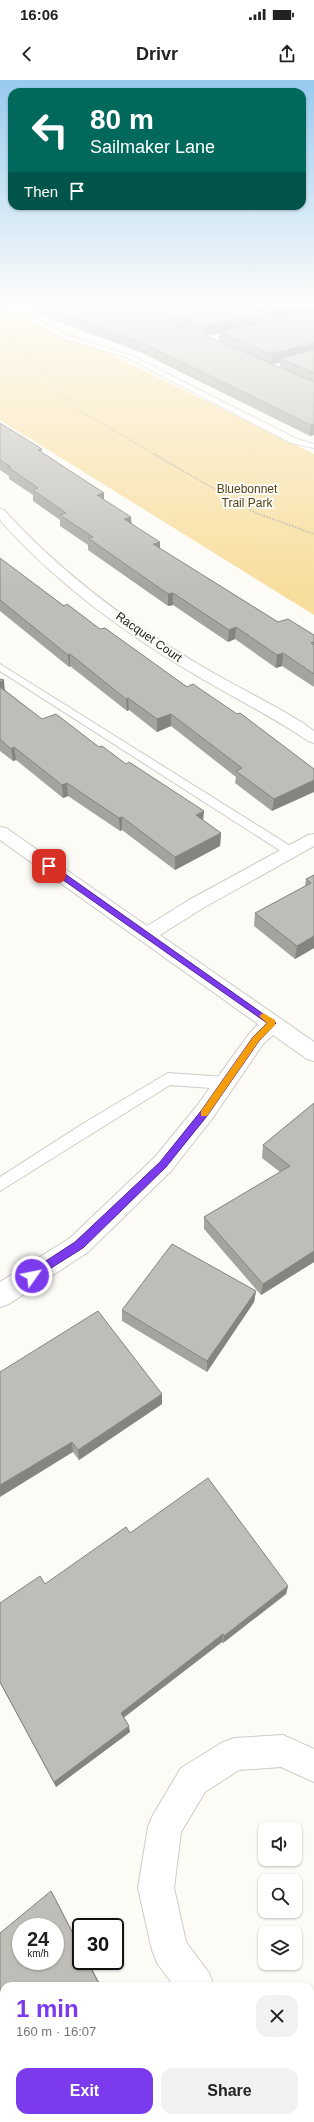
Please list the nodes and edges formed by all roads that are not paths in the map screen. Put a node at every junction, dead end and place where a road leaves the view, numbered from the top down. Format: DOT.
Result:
graph roads {
  1 [pos="215,400"];
  2 [pos="314,446"];
  3 [pos="0,513"];
  4 [pos="0,668"];
  5 [pos="312,734"];
  6 [pos="0,832"];
  7 [pos="314,839"];
  8 [pos="291,852"];
  9 [pos="146,934"];
  10 [pos="272,1023"];
  11 [pos="314,1053"];
  12 [pos="225,1083"];
  13 [pos="0,1185"];
  14 [pos="0,1296"];
  15 [pos="314,1766"];
  16 [pos="193,1982"];
  1 -- 2 [label="lane"];
  3 -- 5 [label="street, Racquet Court"];
  4 -- 8 [label="lane"];
  6 -- 9 [label="street"];
  7 -- 8 [label="street"];
  8 -- 9 [label="street"];
  9 -- 10 [label="street"];
  10 -- 11 [label="street"];
  10 -- 12 [label="street"];
  12 -- 13 [label="lane"];
  12 -- 14 [label="street"];
  15 -- 16 [label="street"];
}
